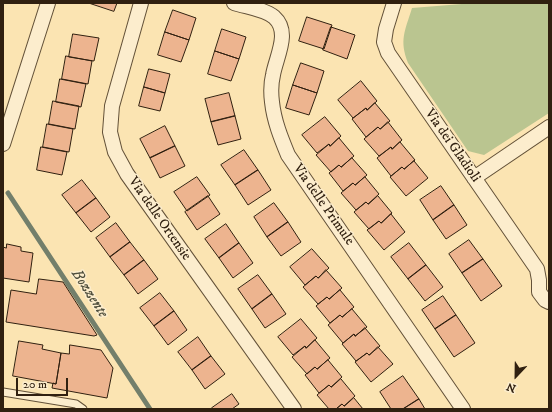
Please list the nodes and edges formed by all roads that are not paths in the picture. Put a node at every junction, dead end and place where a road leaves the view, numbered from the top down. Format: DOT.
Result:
graph roads {
  1 [pos="48,3"];
  2 [pos="141,3"];
  3 [pos="234,3"];
  4 [pos="394,3"];
  5 [pos="549,127"];
  6 [pos="3,144"];
  7 [pos="474,178"];
  8 [pos="549,302"];
  9 [pos="3,392"];
  10 [pos="83,409"];
  11 [pos="294,409"];
  12 [pos="463,409"];
  1 -- 6 [label="street"];
  2 -- 11 [label="street, Via delle Ortensie"];
  3 -- 12 [label="street, Via delle Primule"];
  4 -- 7 [label="street, Via dei Gladioli"];
  5 -- 7 [label="street"];
  7 -- 8 [label="street, Via dei Gladioli"];
  9 -- 10 [label="lane"];
}
